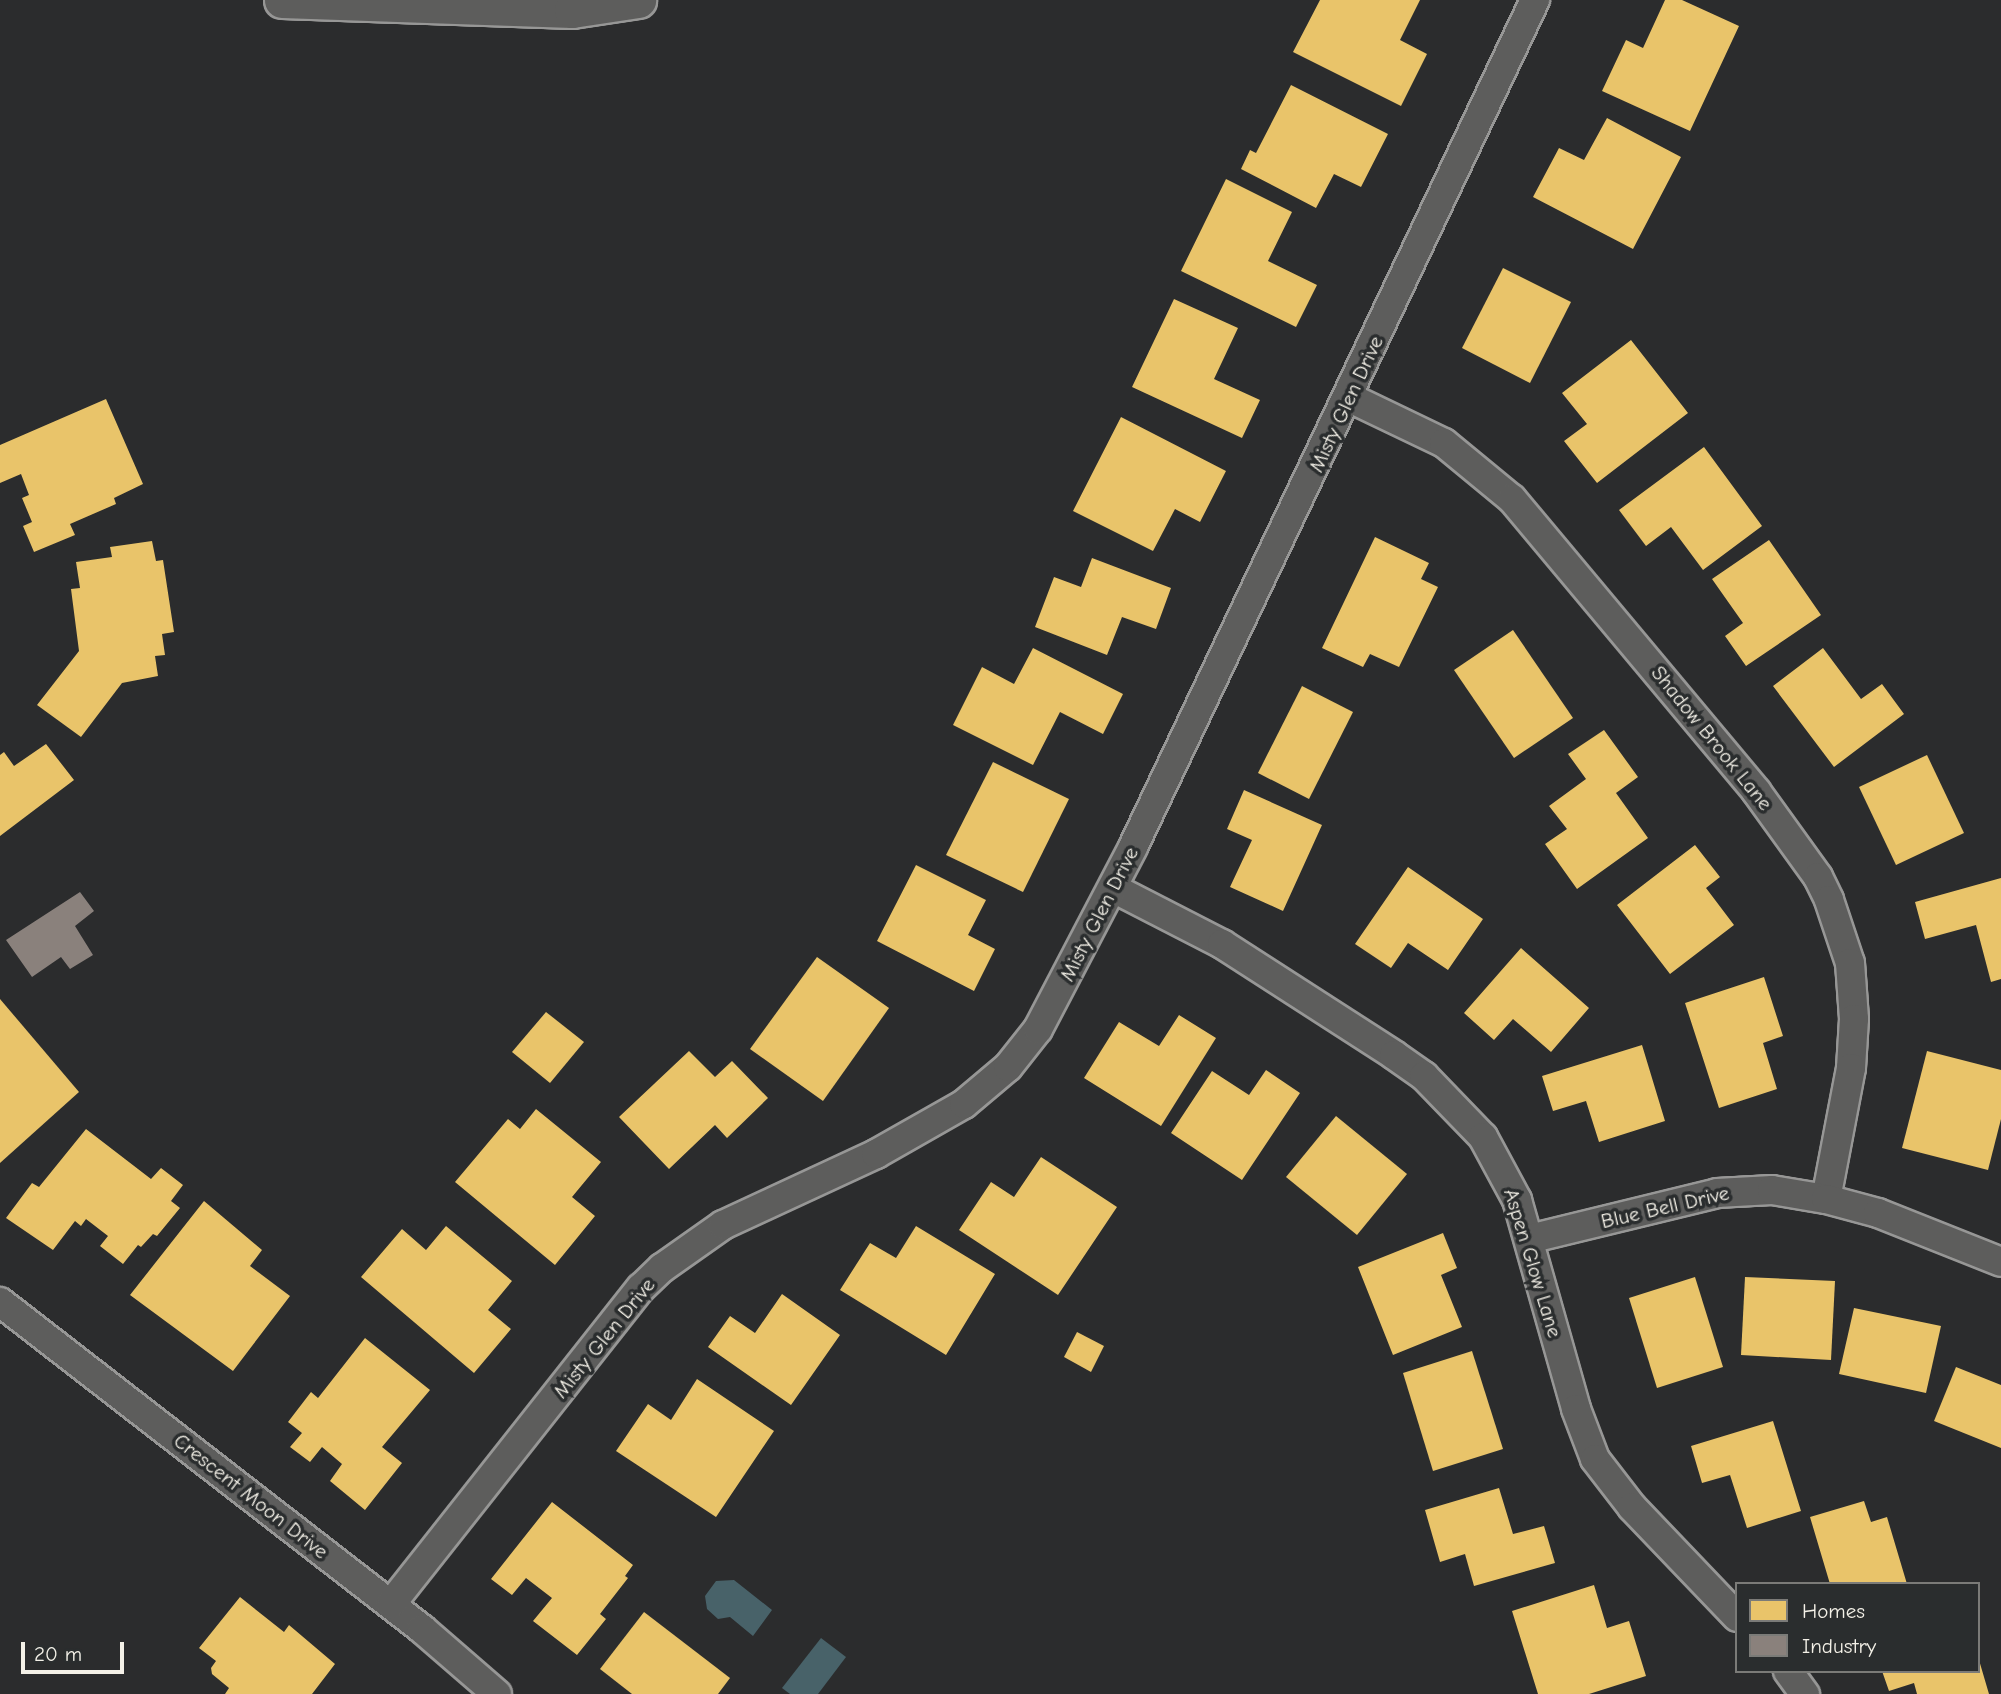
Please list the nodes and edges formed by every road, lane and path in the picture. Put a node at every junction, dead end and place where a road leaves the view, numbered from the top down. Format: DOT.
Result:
graph roads {
  1 [pos="282,0"];
  2 [pos="638,0"];
  3 [pos="1535,0"];
  4 [pos="1349,397"];
  5 [pos="1113,888"];
  6 [pos="1826,1199"];
  7 [pos="1529,1239"];
  8 [pos="2001,1262"];
  9 [pos="0,1302"];
  10 [pos="391,1604"];
  11 [pos="1735,1614"];
  12 [pos="1789,1673"];
  13 [pos="497,1694"];
  14 [pos="1805,1694"];
  1 -- 2 [label="street"];
  3 -- 4 [label="street, Misty Glen Drive"];
  4 -- 5 [label="street, Misty Glen Drive"];
  4 -- 6 [label="street, Shadow Brook Lane"];
  5 -- 7 [label="street, Aspen Glow Lane"];
  5 -- 10 [label="street, Misty Glen Drive"];
  6 -- 7 [label="street, Blue Bell Drive"];
  6 -- 8 [label="street, Blue Bell Drive"];
  7 -- 11 [label="street, Aspen Glow Lane"];
  9 -- 10 [label="street, Crescent Moon Drive"];
  10 -- 13 [label="street, Crescent Moon Drive"];
  12 -- 14 [label="street"];
}
